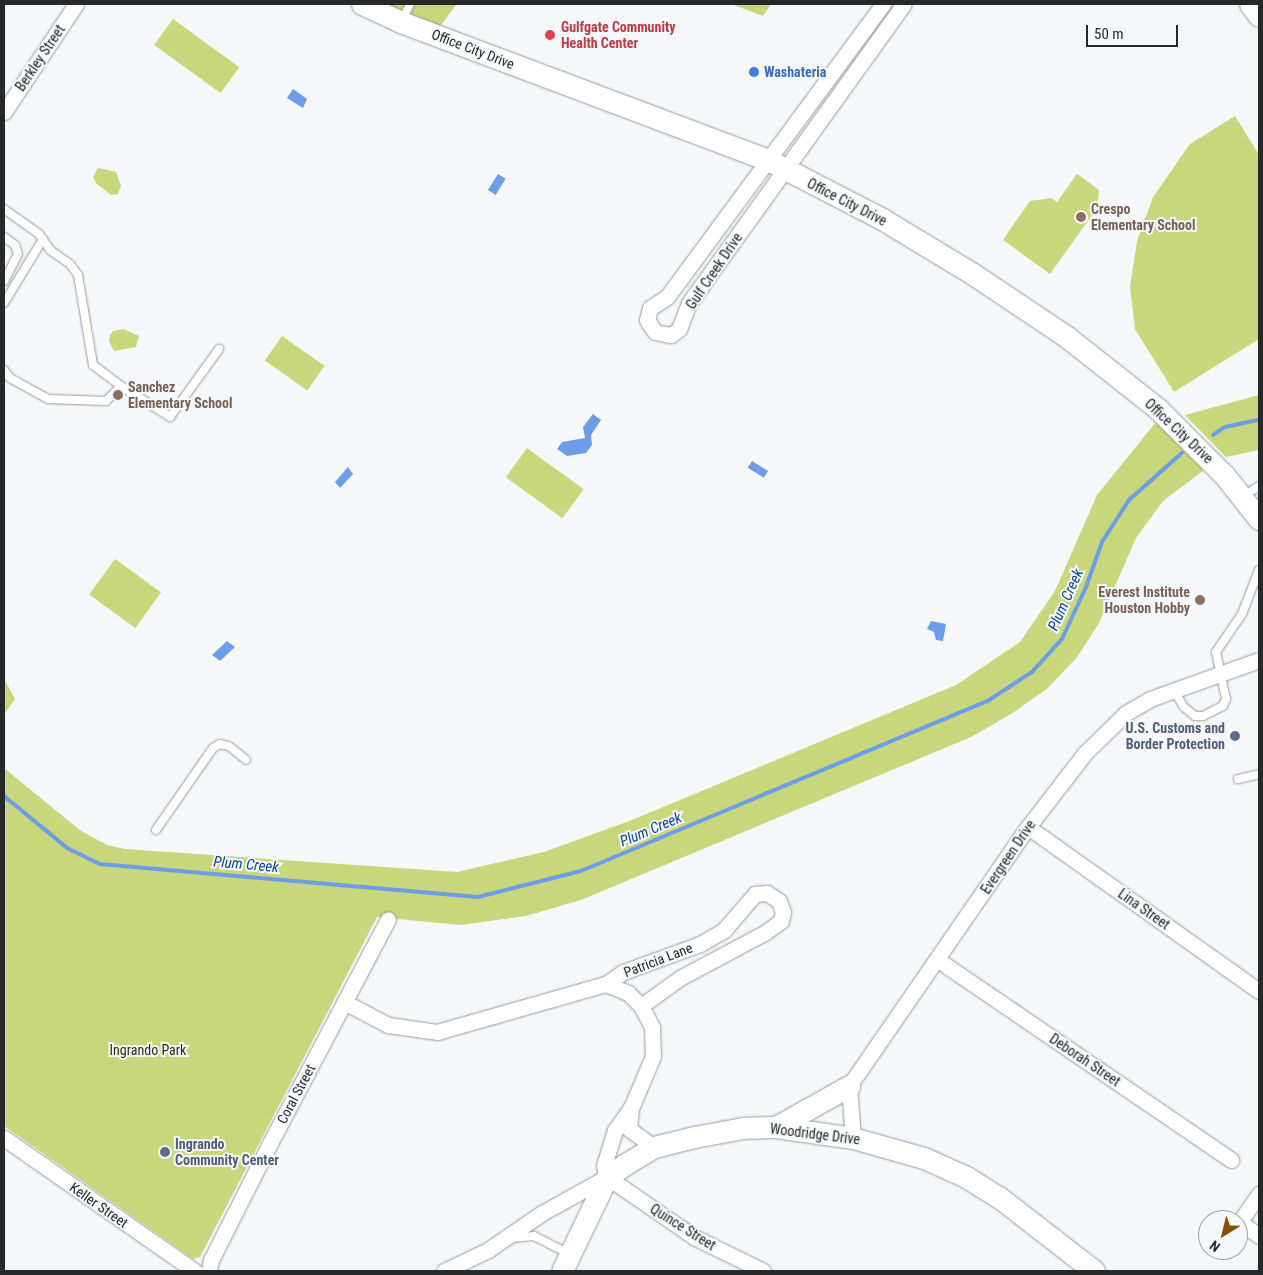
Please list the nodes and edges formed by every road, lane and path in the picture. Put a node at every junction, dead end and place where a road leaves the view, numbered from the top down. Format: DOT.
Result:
graph roads {
  1 [pos="76,4"];
  2 [pos="362,4"];
  3 [pos="883,4"];
  4 [pos="904,4"];
  5 [pos="1250,4"];
  6 [pos="405,13"];
  7 [pos="1259,16"];
  8 [pos="4,112"];
  9 [pos="766,159"];
  10 [pos="784,170"];
  11 [pos="4,209"];
  12 [pos="4,237"];
  13 [pos="43,240"];
  14 [pos="4,281"];
  15 [pos="4,303"];
  16 [pos="220,350"];
  17 [pos="4,370"];
  18 [pos="121,386"];
  19 [pos="1251,492"];
  20 [pos="1259,519"];
  21 [pos="1259,570"];
  22 [pos="1259,660"];
  23 [pos="1219,674"];
  24 [pos="1173,689"];
  25 [pos="246,760"];
  26 [pos="1259,774"];
  27 [pos="1238,780"];
  28 [pos="1028,828"];
  29 [pos="156,830"];
  30 [pos="388,919"];
  31 [pos="938,960"];
  32 [pos="606,984"];
  33 [pos="1259,991"];
  34 [pos="344,1002"];
  35 [pos="641,1006"];
  36 [pos="849,1086"];
  37 [pos="632,1106"];
  38 [pos="776,1127"];
  39 [pos="4,1138"];
  40 [pos="854,1138"];
  41 [pos="654,1147"];
  42 [pos="1231,1160"];
  43 [pos="607,1177"];
  44 [pos="1259,1194"];
  45 [pos="1248,1210"];
  46 [pos="1248,1229"];
  47 [pos="1259,1236"];
  48 [pos="506,1240"];
  49 [pos="566,1263"];
  50 [pos="195,1271"];
  51 [pos="209,1271"];
  52 [pos="444,1271"];
  53 [pos="763,1271"];
  54 [pos="1094,1271"];
  1 -- 8 [label="street, Berkley Street"];
  2 -- 6 [label="street, Office City Drive"];
  3 -- 9 [label="street, Gulf Creek Drive"];
  4 -- 10 [label="street, Gulf Creek Drive"];
  5 -- 7 [label="street"];
  6 -- 9 [label="street, Office City Drive"];
  9 -- 10 [label="street, Office City Drive"];
  9 -- 10 [label="street, Gulf Creek Drive"];
  10 -- 19 [label="street, Office City Drive"];
  11 -- 13 [label="lane"];
  12 -- 14 [label="lane"];
  13 -- 15 [label="lane"];
  13 -- 18 [label="lane"];
  16 -- 18 [label="lane"];
  17 -- 18 [label="lane"];
  19 -- 20 [label="street, Office City Drive"];
  21 -- 23 [label="lane"];
  22 -- 23 [label="street, Evergreen Drive"];
  23 -- 24 [label="street, Evergreen Drive"];
  23 -- 24 [label="lane"];
  24 -- 28 [label="street, Evergreen Drive"];
  25 -- 29 [label="lane"];
  26 -- 27 [label="lane"];
  28 -- 31 [label="street, Evergreen Drive"];
  28 -- 33 [label="street, Lina Street"];
  30 -- 34 [label="street, Coral Street"];
  31 -- 36 [label="street, Evergreen Drive"];
  31 -- 42 [label="street, Deborah Street"];
  32 -- 34 [label="street, Patricia Lane"];
  32 -- 35 [label="street"];
  32 -- 35 [label="street, Patricia Lane"];
  34 -- 51 [label="street, Coral Street"];
  35 -- 37 [label="street"];
  36 -- 38 [label="street"];
  36 -- 40 [label="street"];
  37 -- 41 [label="street"];
  37 -- 43 [label="street"];
  38 -- 40 [label="street, Woodridge Drive"];
  38 -- 41 [label="street, Woodridge Drive"];
  39 -- 50 [label="street, Keller Street"];
  40 -- 54 [label="street, Woodridge Drive"];
  41 -- 43 [label="street, Woodridge Drive"];
  43 -- 48 [label="street, Woodridge Drive"];
  43 -- 49 [label="street"];
  43 -- 53 [label="street, Quince Street"];
  44 -- 45 [label="street"];
  46 -- 47 [label="street"];
  48 -- 49 [label="lane"];
  48 -- 52 [label="street, Woodridge Drive"];
}
